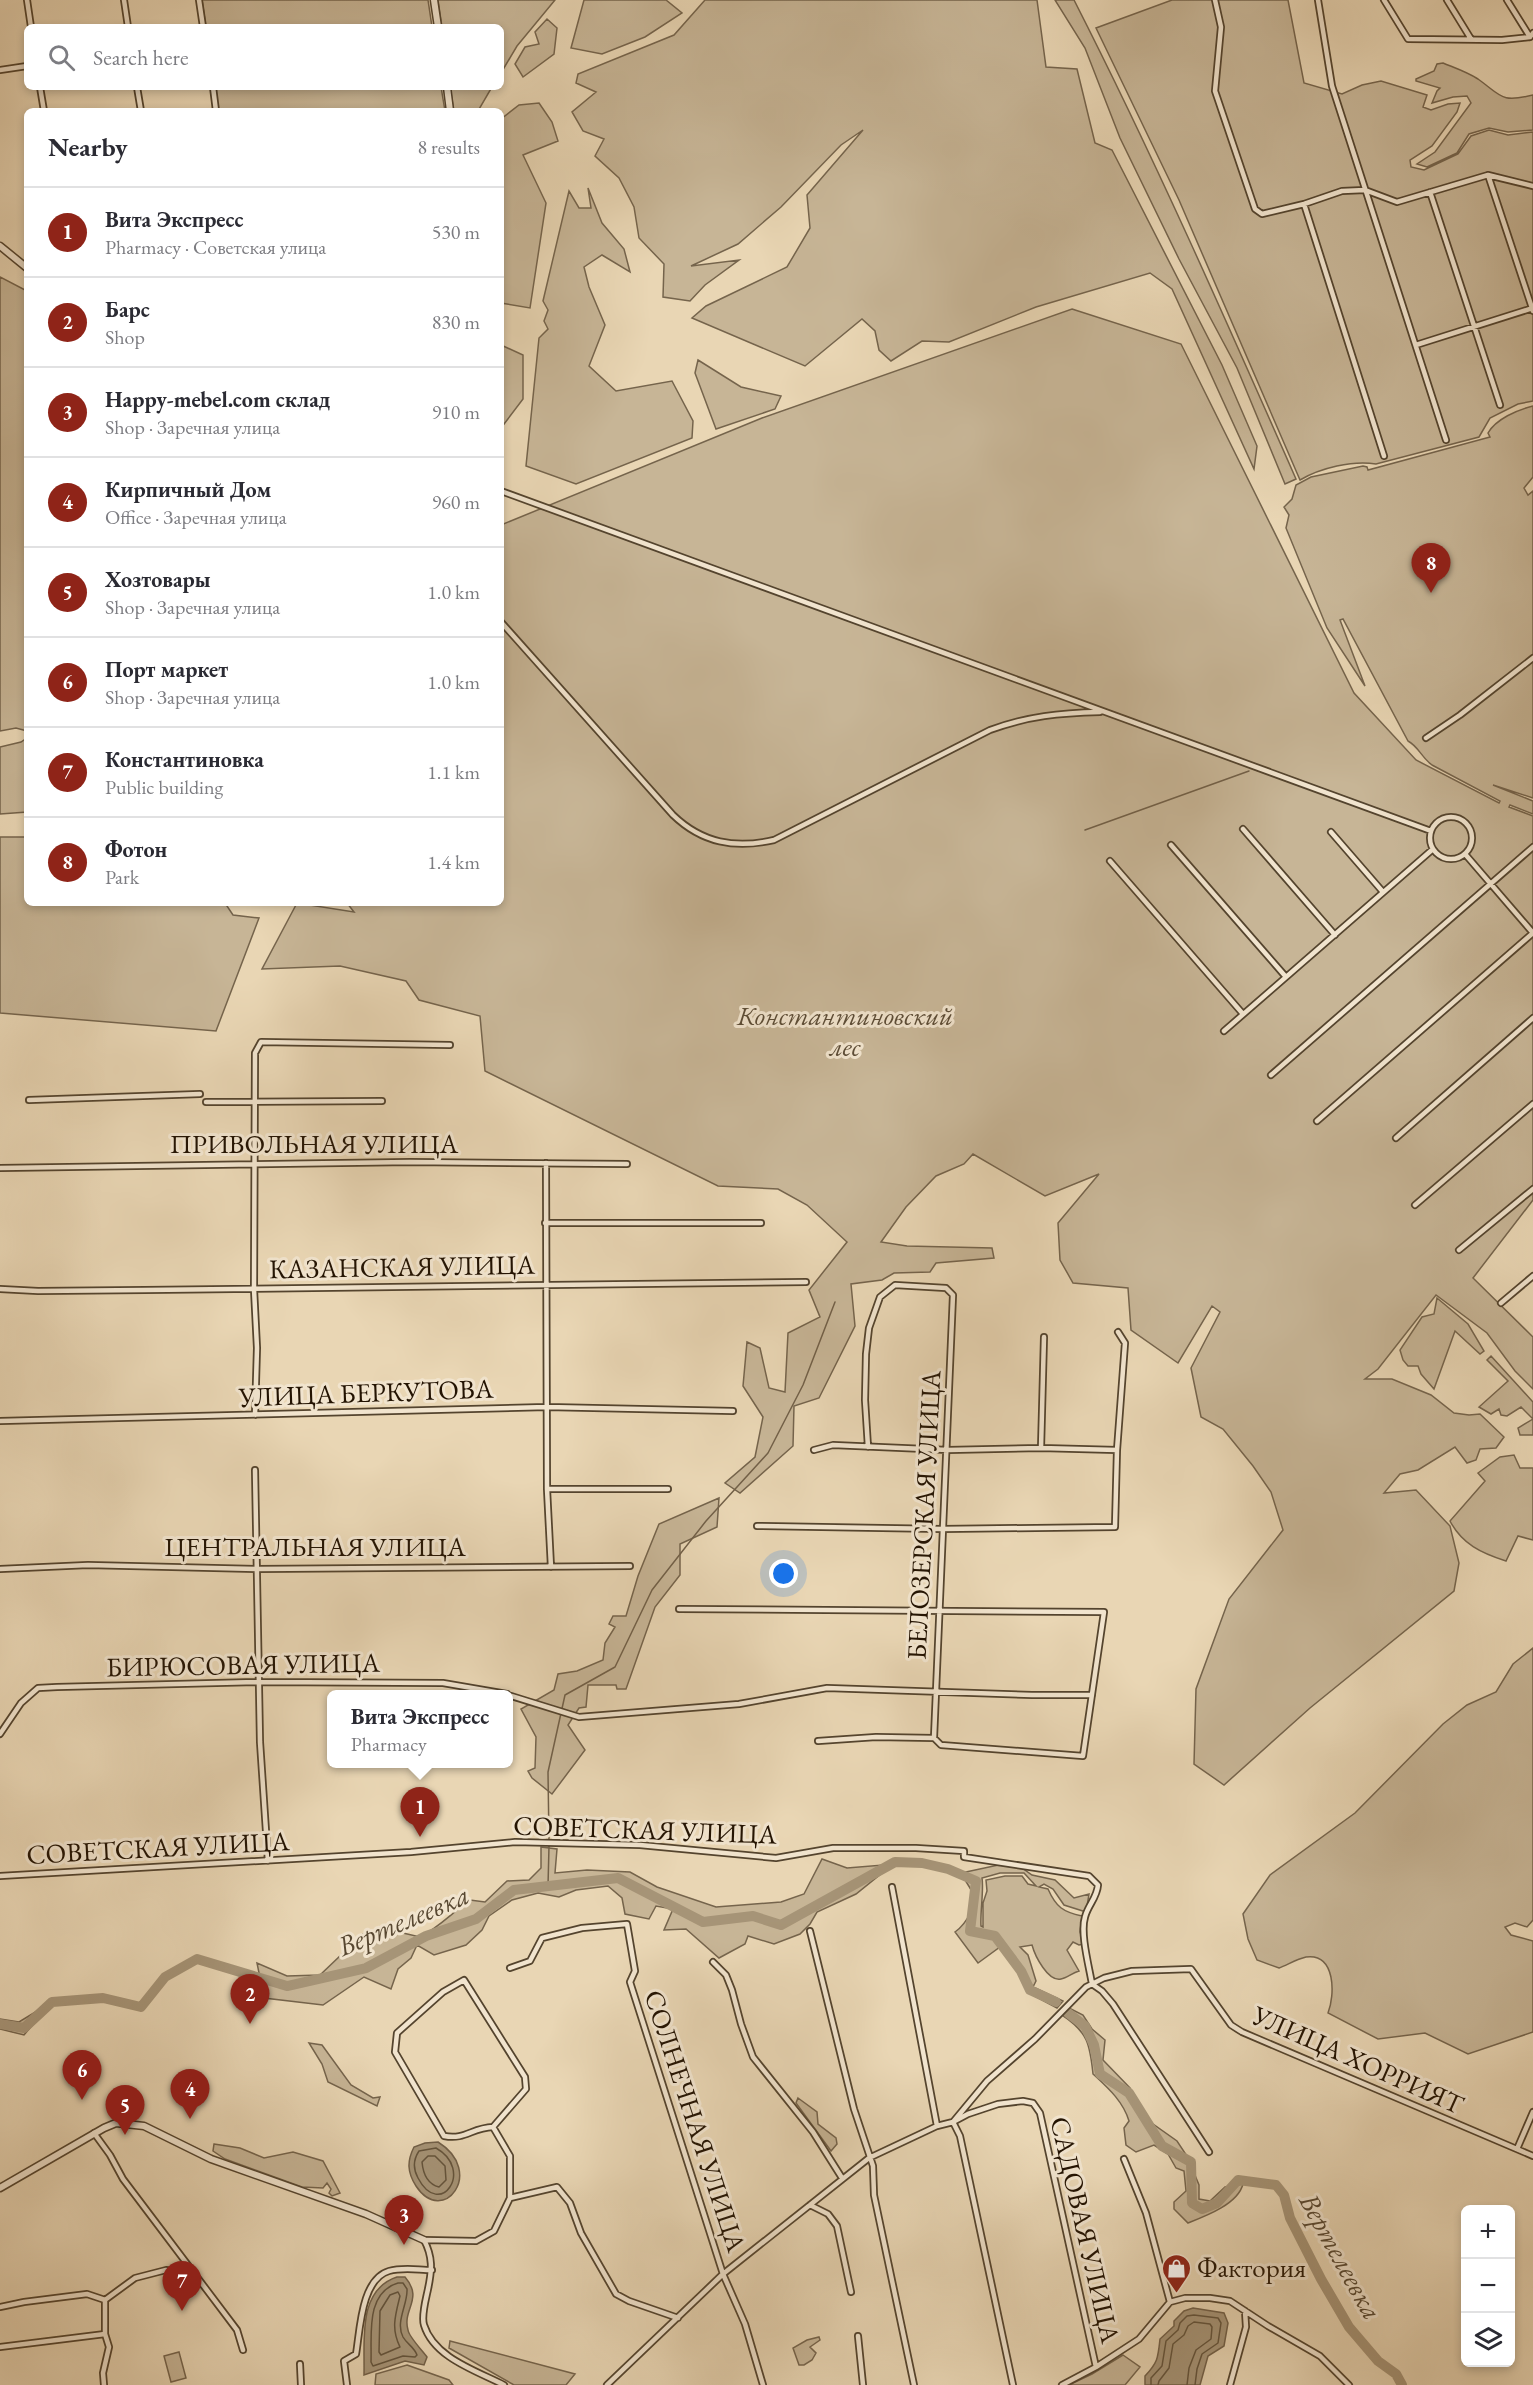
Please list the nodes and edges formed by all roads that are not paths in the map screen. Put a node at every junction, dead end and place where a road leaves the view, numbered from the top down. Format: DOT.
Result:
graph roads {
  1 [pos="27,0"];
  2 [pos="124,0"];
  3 [pos="199,0"];
  4 [pos="434,0"];
  5 [pos="1215,0"];
  6 [pos="1318,0"];
  7 [pos="1384,0"];
  8 [pos="1447,0"];
  9 [pos="1507,0"];
  10 [pos="31,24"];
  11 [pos="128,24"];
  12 [pos="203,24"];
  13 [pos="438,24"];
  14 [pos="1531,35"];
  15 [pos="1471,39"];
  16 [pos="24,66"];
  17 [pos="0,70"];
  18 [pos="40,90"];
  19 [pos="138,90"];
  20 [pos="213,90"];
  21 [pos="447,90"];
  22 [pos="44,108"];
  23 [pos="140,108"];
  24 [pos="216,108"];
  25 [pos="450,108"];
  26 [pos="1488,175"];
  27 [pos="1533,186"];
  28 [pos="1365,190"];
  29 [pos="1430,192"];
  30 [pos="1304,204"];
  31 [pos="0,246"];
  32 [pos="24,266"];
  33 [pos="1533,309"];
  34 [pos="1474,327"];
  35 [pos="1416,345"];
  36 [pos="1500,405"];
  37 [pos="1446,440"];
  38 [pos="1384,456"];
  39 [pos="504,492"];
  40 [pos="504,625"];
  41 [pos="1533,658"];
  42 [pos="1104,712"];
  43 [pos="1426,738"];
  44 [pos="1243,829"];
  45 [pos="1431,831"];
  46 [pos="1330,832"];
  47 [pos="1171,845"];
  48 [pos="1533,847"];
  49 [pos="1433,849"];
  50 [pos="1465,854"];
  51 [pos="1110,861"];
  52 [pos="1491,884"];
  53 [pos="1383,892"];
  54 [pos="1533,933"];
  55 [pos="1335,935"];
  56 [pos="1286,977"];
  57 [pos="1243,1014"];
  58 [pos="1533,1018"];
  59 [pos="1224,1031"];
  60 [pos="450,1045"];
  61 [pos="1272,1075"];
  62 [pos="200,1094"];
  63 [pos="28,1100"];
  64 [pos="382,1101"];
  65 [pos="206,1102"];
  66 [pos="255,1102"];
  67 [pos="1533,1104"];
  68 [pos="1317,1121"];
  69 [pos="1396,1138"];
  70 [pos="546,1163"];
  71 [pos="627,1164"];
  72 [pos="256,1165"];
  73 [pos="0,1168"];
  74 [pos="1533,1189"];
  75 [pos="1415,1205"];
  76 [pos="545,1223"];
  77 [pos="761,1223"];
  78 [pos="1459,1250"];
  79 [pos="1533,1276"];
  80 [pos="806,1282"];
  81 [pos="547,1284"];
  82 [pos="0,1289"];
  83 [pos="254,1289"];
  84 [pos="1501,1303"];
  85 [pos="1118,1332"];
  86 [pos="1044,1336"];
  87 [pos="547,1407"];
  88 [pos="733,1411"];
  89 [pos="255,1415"];
  90 [pos="0,1421"];
  91 [pos="868,1447"];
  92 [pos="1041,1448"];
  93 [pos="814,1450"];
  94 [pos="948,1450"];
  95 [pos="1117,1450"];
  96 [pos="255,1470"];
  97 [pos="547,1489"];
  98 [pos="668,1489"];
  99 [pos="757,1526"];
  100 [pos="942,1529"];
  101 [pos="630,1566"];
  102 [pos="551,1567"];
  103 [pos="0,1569"];
  104 [pos="258,1569"];
  105 [pos="679,1609"];
  106 [pos="939,1610"];
  107 [pos="260,1682"];
  108 [pos="481,1690"];
  109 [pos="935,1690"];
  110 [pos="1092,1695"];
  111 [pos="513,1697"];
  112 [pos="0,1734"];
  113 [pos="934,1738"];
  114 [pos="818,1741"];
  115 [pos="268,1861"];
  116 [pos="0,1876"];
  117 [pos="892,1887"];
  118 [pos="810,1931"];
  119 [pos="714,1962"];
  120 [pos="510,1968"];
  121 [pos="1092,1984"];
  122 [pos="1533,2112"];
  123 [pos="953,2121"];
  124 [pos="937,2126"];
  125 [pos="493,2127"];
  126 [pos="94,2133"];
  127 [pos="1517,2149"];
  128 [pos="1209,2152"];
  129 [pos="1533,2156"];
  130 [pos="869,2158"];
  131 [pos="1124,2159"];
  132 [pos="842,2178"];
  133 [pos="0,2187"];
  134 [pos="510,2198"];
  135 [pos="810,2205"];
  136 [pos="424,2240"];
  137 [pos="189,2267"];
  138 [pos="432,2271"];
  139 [pos="723,2274"];
  140 [pos="851,2292"];
  141 [pos="105,2300"];
  142 [pos="1170,2302"];
  143 [pos="0,2307"];
  144 [pos="1245,2311"];
  145 [pos="678,2318"];
  146 [pos="105,2334"];
  147 [pos="858,2336"];
  148 [pos="0,2347"];
  149 [pos="243,2350"];
  150 [pos="300,2364"];
  151 [pos="1096,2367"];
  152 [pos="104,2385"];
  153 [pos="301,2385"];
  154 [pos="347,2385"];
  155 [pos="504,2385"];
  156 [pos="607,2385"];
  157 [pos="764,2385"];
  158 [pos="863,2385"];
  159 [pos="914,2385"];
  160 [pos="1013,2385"];
  161 [pos="1062,2385"];
  162 [pos="1230,2385"];
  163 [pos="1349,2385"];
  1 -- 10 [label="street"];
  2 -- 11 [label="street"];
  3 -- 12 [label="street"];
  4 -- 13 [label="street"];
  5 -- 30 [label="street"];
  6 -- 28 [label="street"];
  7 -- 15 [label="street"];
  8 -- 15 [label="street"];
  9 -- 14 [label="street"];
  14 -- 15 [label="street"];
  16 -- 17 [label="street"];
  18 -- 22 [label="street"];
  19 -- 23 [label="street"];
  20 -- 24 [label="street"];
  21 -- 25 [label="street"];
  26 -- 27 [label="street"];
  26 -- 29 [label="street"];
  26 -- 33 [label="street"];
  28 -- 29 [label="street"];
  28 -- 30 [label="street"];
  28 -- 35 [label="street"];
  29 -- 34 [label="street"];
  30 -- 38 [label="street"];
  31 -- 32 [label="street"];
  33 -- 34 [label="street"];
  34 -- 35 [label="street"];
  34 -- 36 [label="street"];
  35 -- 37 [label="street"];
  39 -- 42 [label="street"];
  40 -- 42 [label="street"];
  41 -- 43 [label="street"];
  42 -- 45 [label="street"];
  44 -- 55 [label="street"];
  45 -- 49 [label="street"];
  45 -- 50 [label="street"];
  46 -- 53 [label="street"];
  47 -- 56 [label="street"];
  48 -- 52 [label="street"];
  49 -- 50 [label="street"];
  49 -- 53 [label="street"];
  50 -- 52 [label="street"];
  51 -- 57 [label="street"];
  52 -- 54 [label="street"];
  52 -- 61 [label="street"];
  53 -- 55 [label="street"];
  54 -- 68 [label="street"];
  55 -- 56 [label="street"];
  56 -- 57 [label="street"];
  57 -- 59 [label="street"];
  58 -- 69 [label="street"];
  60 -- 66 [label="street"];
  62 -- 63 [label="street"];
  64 -- 66 [label="street"];
  65 -- 66 [label="street"];
  66 -- 72 [label="street"];
  67 -- 75 [label="street"];
  70 -- 71 [label="street, ПРИВОЛЬНАЯ УЛИЦА"];
  70 -- 72 [label="street, ПРИВОЛЬНАЯ УЛИЦА"];
  70 -- 76 [label="street"];
  72 -- 73 [label="street, ПРИВОЛЬНАЯ УЛИЦА"];
  72 -- 83 [label="street"];
  74 -- 78 [label="street"];
  76 -- 77 [label="street"];
  76 -- 81 [label="street"];
  79 -- 84 [label="street"];
  80 -- 81 [label="street, КАЗАНСКАЯ УЛИЦА"];
  81 -- 83 [label="street, КАЗАНСКАЯ УЛИЦА"];
  81 -- 87 [label="street"];
  82 -- 83 [label="street, КАЗАНСКАЯ УЛИЦА"];
  83 -- 89 [label="street"];
  85 -- 95 [label="street"];
  86 -- 92 [label="street"];
  87 -- 88 [label="street, УЛИЦА БЕРКУТОВА"];
  87 -- 89 [label="street, УЛИЦА БЕРКУТОВА"];
  87 -- 97 [label="street"];
  89 -- 90 [label="street, УЛИЦА БЕРКУТОВА"];
  91 -- 93 [label="street"];
  91 -- 94 [label="street"];
  91 -- 94 [label="street, БЕЛОЗЕРСКАЯ УЛИЦА"];
  92 -- 94 [label="street"];
  92 -- 95 [label="street"];
  94 -- 100 [label="street, БЕЛОЗЕРСКАЯ УЛИЦА"];
  95 -- 100 [label="street"];
  96 -- 104 [label="street"];
  97 -- 98 [label="street"];
  97 -- 102 [label="street"];
  99 -- 100 [label="street"];
  100 -- 106 [label="street, БЕЛОЗЕРСКАЯ УЛИЦА"];
  101 -- 102 [label="street, ЦЕНТРАЛЬНАЯ УЛИЦА"];
  102 -- 104 [label="street, ЦЕНТРАЛЬНАЯ УЛИЦА"];
  103 -- 104 [label="street, ЦЕНТРАЛЬНАЯ УЛИЦА"];
  104 -- 107 [label="street"];
  105 -- 106 [label="street"];
  106 -- 109 [label="street, БЕЛОЗЕРСКАЯ УЛИЦА"];
  106 -- 110 [label="street"];
  107 -- 108 [label="street, БИРЮСОВАЯ УЛИЦА"];
  107 -- 112 [label="street, БИРЮСОВАЯ УЛИЦА"];
  107 -- 115 [label="street"];
  109 -- 110 [label="street, БИРЮСОВАЯ УЛИЦА"];
  109 -- 111 [label="street, БИРЮСОВАЯ УЛИЦА"];
  109 -- 113 [label="street, БЕЛОЗЕРСКАЯ УЛИЦА"];
  110 -- 113 [label="street"];
  113 -- 114 [label="street"];
  115 -- 116 [label="street, СОВЕТСКАЯ УЛИЦА"];
  115 -- 121 [label="street, СОВЕТСКАЯ УЛИЦА"];
  117 -- 124 [label="street"];
  118 -- 130 [label="street"];
  119 -- 132 [label="street"];
  120 -- 139 [label="street, СОЛНЕЧНАЯ УЛИЦА"];
  121 -- 123 [label="street"];
  121 -- 127 [label="street, УЛИЦА ХОРРИЯТ"];
  121 -- 128 [label="street"];
  122 -- 127 [label="street"];
  123 -- 124 [label="street"];
  123 -- 151 [label="street, САДОВАЯ УЛИЦА"];
  123 -- 160 [label="street"];
  124 -- 130 [label="street"];
  125 -- 125 [label="street"];
  125 -- 134 [label="street"];
  126 -- 133 [label="street"];
  126 -- 136 [label="street"];
  126 -- 137 [label="street"];
  127 -- 129 [label="street, УЛИЦА ХОРРИЯТ"];
  130 -- 132 [label="street"];
  130 -- 159 [label="street"];
  131 -- 142 [label="street"];
  132 -- 135 [label="street"];
  134 -- 136 [label="street"];
  134 -- 145 [label="street"];
  135 -- 139 [label="street"];
  135 -- 140 [label="street"];
  136 -- 138 [label="street"];
  137 -- 141 [label="street"];
  137 -- 149 [label="street"];
  138 -- 154 [label="street"];
  138 -- 155 [label="street"];
  139 -- 145 [label="street"];
  139 -- 157 [label="street, СОЛНЕЧНАЯ УЛИЦА"];
  141 -- 143 [label="street"];
  141 -- 146 [label="street"];
  142 -- 144 [label="street"];
  142 -- 151 [label="street"];
  144 -- 162 [label="street"];
  144 -- 163 [label="street"];
  145 -- 156 [label="street"];
  146 -- 148 [label="street"];
  146 -- 152 [label="street"];
  147 -- 158 [label="street"];
  150 -- 153 [label="street"];
  151 -- 161 [label="street"];
}
